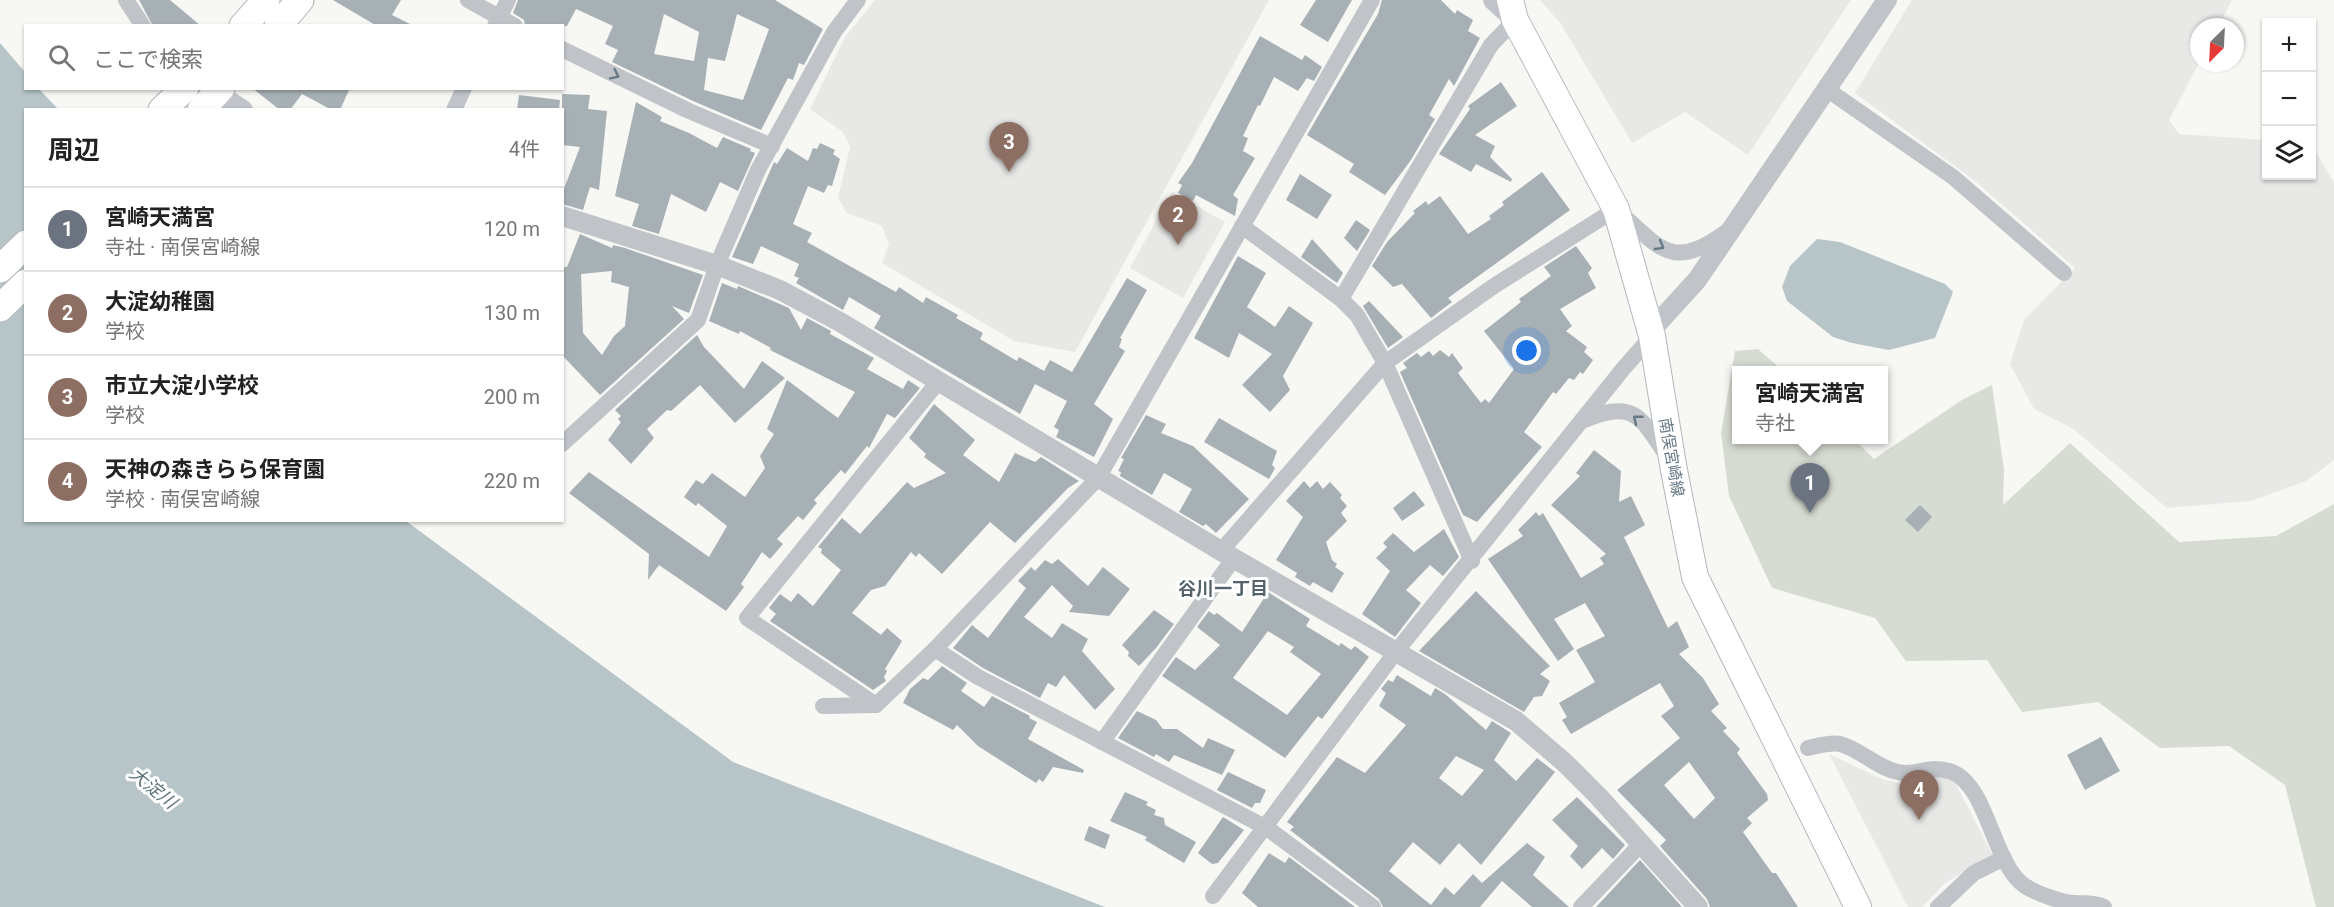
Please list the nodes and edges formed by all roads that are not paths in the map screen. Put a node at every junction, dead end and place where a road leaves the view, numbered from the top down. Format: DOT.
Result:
graph roads {
  1 [pos="126,0"];
  2 [pos="266,0"];
  3 [pos="300,0"];
  4 [pos="468,0"];
  5 [pos="508,0"];
  6 [pos="858,0"];
  7 [pos="1372,0"];
  8 [pos="1493,0"];
  9 [pos="1887,0"];
  10 [pos="1513,10"];
  11 [pos="496,22"];
  12 [pos="142,24"];
  13 [pos="245,24"];
  14 [pos="280,24"];
  15 [pos="564,50"];
  16 [pos="1826,88"];
  17 [pos="183,90"];
  18 [pos="463,90"];
  19 [pos="212,95"];
  20 [pos="164,108"];
  21 [pos="239,108"];
  22 [pos="455,108"];
  23 [pos="772,146"];
  24 [pos="1616,209"];
  25 [pos="564,217"];
  26 [pos="1242,226"];
  27 [pos="1732,227"];
  28 [pos="24,246"];
  29 [pos="717,265"];
  30 [pos="0,269"];
  31 [pos="2064,273"];
  32 [pos="24,285"];
  33 [pos="1341,299"];
  34 [pos="0,308"];
  35 [pos="1652,336"];
  36 [pos="1385,363"];
  37 [pos="938,382"];
  38 [pos="1580,422"];
  39 [pos="564,442"];
  40 [pos="1673,465"];
  41 [pos="1098,478"];
  42 [pos="1227,554"];
  43 [pos="1472,561"];
  44 [pos="935,649"];
  45 [pos="1395,653"];
  46 [pos="876,705"];
  47 [pos="823,706"];
  48 [pos="1102,742"];
  49 [pos="1808,747"];
  50 [pos="1267,828"];
  51 [pos="1641,844"];
  52 [pos="2004,858"];
  53 [pos="1213,897"];
  54 [pos="1373,907"];
  55 [pos="1581,907"];
  56 [pos="1698,907"];
  57 [pos="1858,907"];
  58 [pos="1938,907"];
  59 [pos="2104,907"];
  1 -- 12 [label="street"];
  2 -- 13 [label="highway"];
  3 -- 14 [label="highway"];
  4 -- 11 [label="street"];
  5 -- 11 [label="street"];
  6 -- 23 [label="street"];
  7 -- 26 [label="street"];
  8 -- 10 [label="street"];
  9 -- 16 [label="street"];
  10 -- 24 [label="main road, 南俣宮崎線"];
  10 -- 33 [label="street"];
  15 -- 23 [label="street, one-way"];
  16 -- 27 [label="street"];
  16 -- 31 [label="street"];
  17 -- 20 [label="highway"];
  18 -- 22 [label="street"];
  19 -- 21 [label="street"];
  23 -- 29 [label="street"];
  24 -- 27 [label="street, one-way"];
  24 -- 35 [label="main road, 南俣宮崎線"];
  24 -- 36 [label="street"];
  25 -- 29 [label="street"];
  26 -- 33 [label="street"];
  26 -- 41 [label="street"];
  27 -- 35 [label="street"];
  28 -- 30 [label="highway"];
  29 -- 37 [label="street"];
  29 -- 39 [label="street"];
  32 -- 34 [label="highway"];
  33 -- 36 [label="street"];
  35 -- 38 [label="street"];
  35 -- 40 [label="main road, 南俣宮崎線"];
  36 -- 42 [label="street"];
  36 -- 43 [label="street"];
  37 -- 41 [label="street"];
  37 -- 46 [label="street"];
  40 -- 38 [label="street, one-way"];
  38 -- 43 [label="street"];
  40 -- 57 [label="main road, 南俣宮崎線"];
  41 -- 42 [label="street"];
  41 -- 44 [label="street"];
  42 -- 45 [label="street"];
  42 -- 48 [label="street"];
  43 -- 45 [label="street"];
  44 -- 46 [label="street"];
  44 -- 48 [label="street"];
  45 -- 50 [label="street"];
  45 -- 51 [label="street"];
  46 -- 47 [label="street"];
  48 -- 50 [label="street"];
  49 -- 52 [label="street"];
  50 -- 53 [label="street"];
  50 -- 54 [label="street"];
  51 -- 55 [label="street"];
  51 -- 56 [label="street"];
  52 -- 58 [label="street"];
  52 -- 59 [label="street"];
}
